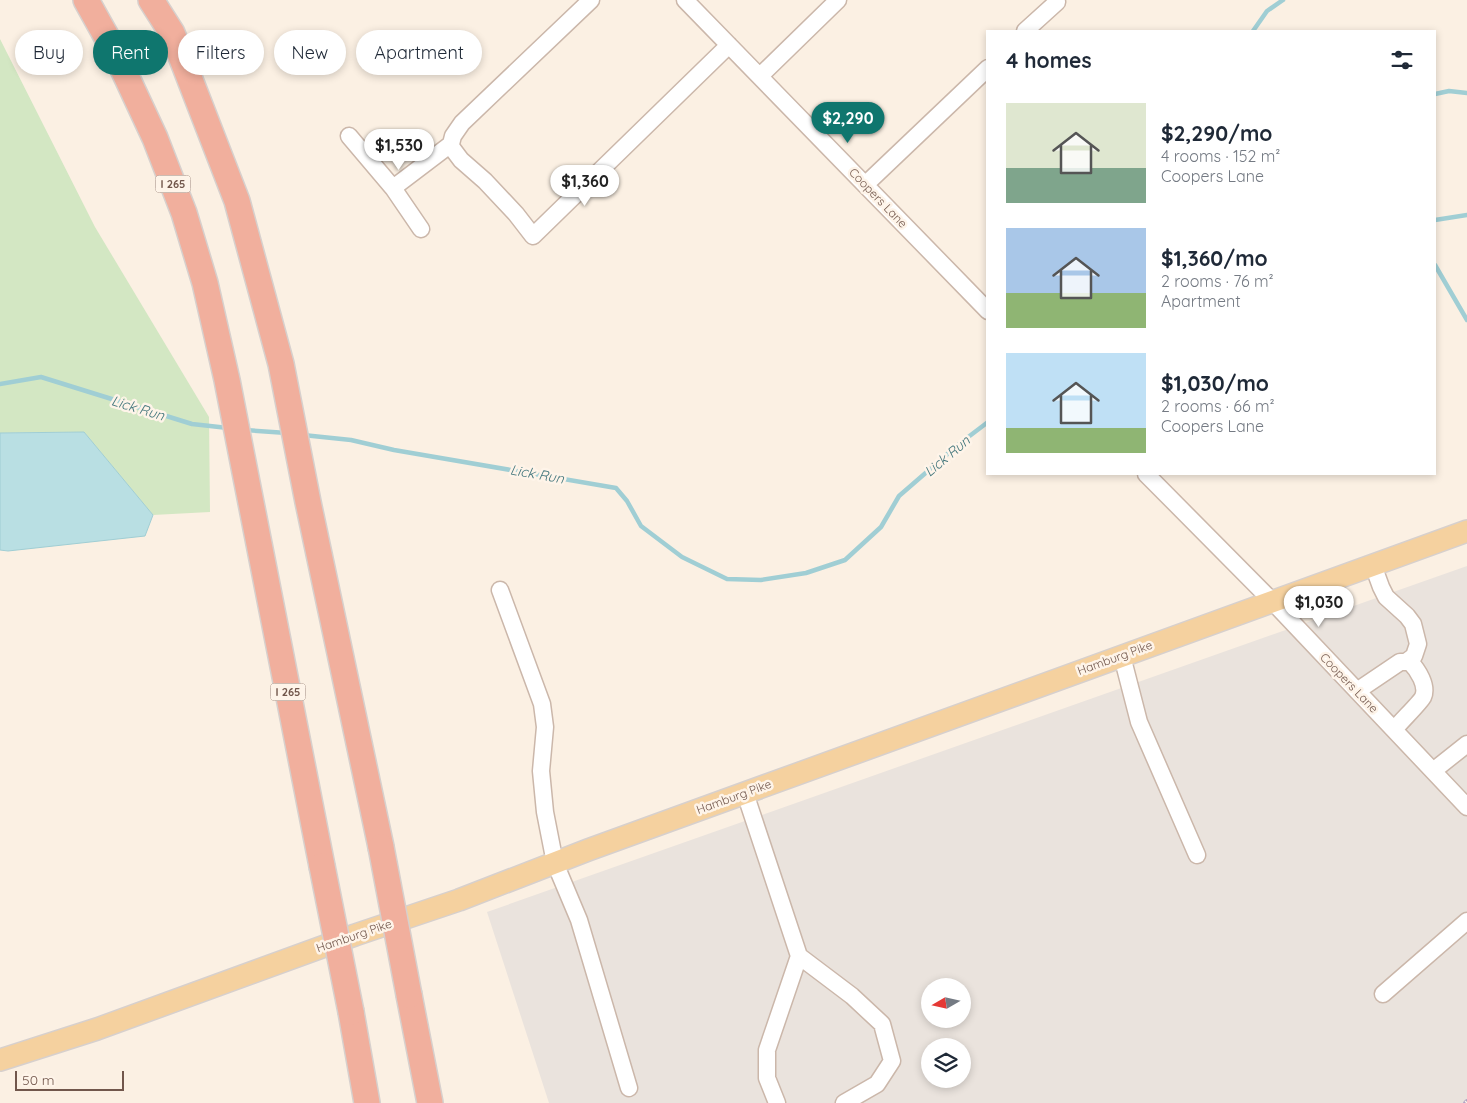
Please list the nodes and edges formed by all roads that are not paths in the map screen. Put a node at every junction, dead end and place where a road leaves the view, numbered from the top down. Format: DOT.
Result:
graph roads {
  1 [pos="86,0"];
  2 [pos="151,0"];
  3 [pos="591,0"];
  4 [pos="685,0"];
  5 [pos="838,0"];
  6 [pos="1057,2"];
  7 [pos="1027,30"];
  8 [pos="729,45"];
  9 [pos="986,70"];
  10 [pos="760,76"];
  11 [pos="349,136"];
  12 [pos="451,144"];
  13 [pos="865,185"];
  14 [pos="393,188"];
  15 [pos="421,228"];
  16 [pos="986,309"];
  17 [pos="1147,475"];
  18 [pos="1467,531"];
  19 [pos="1373,565"];
  20 [pos="500,590"];
  21 [pos="1272,601"];
  22 [pos="1122,656"];
  23 [pos="1406,662"];
  24 [pos="1357,691"];
  25 [pos="1394,730"];
  26 [pos="1467,744"];
  27 [pos="1433,771"];
  28 [pos="745,793"];
  29 [pos="1467,807"];
  30 [pos="1197,855"];
  31 [pos="555,863"];
  32 [pos="1467,921"];
  33 [pos="799,956"];
  34 [pos="1383,994"];
  35 [pos="0,1060"];
  36 [pos="629,1088"];
  37 [pos="367,1103"];
  38 [pos="430,1103"];
  39 [pos="778,1103"];
  40 [pos="844,1103"];
  1 -- 37 [label="highway, I 265, bridge"];
  2 -- 38 [label="highway, bridge"];
  3 -- 12 [label="street"];
  4 -- 8 [label="street, Coopers Lane"];
  5 -- 10 [label="street"];
  6 -- 7 [label="street"];
  8 -- 10 [label="street, Coopers Lane"];
  8 -- 12 [label="street"];
  9 -- 13 [label="street"];
  10 -- 13 [label="street, Coopers Lane"];
  11 -- 14 [label="street"];
  12 -- 14 [label="street"];
  13 -- 16 [label="street, Coopers Lane"];
  14 -- 15 [label="street"];
  17 -- 21 [label="street, Coopers Lane"];
  18 -- 19 [label="main road, Hamburg Pike"];
  19 -- 21 [label="main road, Hamburg Pike"];
  19 -- 23 [label="street"];
  20 -- 31 [label="street"];
  21 -- 22 [label="main road, Hamburg Pike"];
  21 -- 24 [label="street, Coopers Lane"];
  22 -- 28 [label="main road, Hamburg Pike"];
  22 -- 30 [label="street"];
  23 -- 24 [label="street"];
  23 -- 25 [label="street"];
  24 -- 25 [label="street, Coopers Lane"];
  25 -- 27 [label="street, Coopers Lane"];
  26 -- 27 [label="street"];
  27 -- 29 [label="street, Coopers Lane"];
  28 -- 31 [label="main road, Hamburg Pike"];
  28 -- 33 [label="street"];
  31 -- 35 [label="main road, Hamburg Pike"];
  31 -- 36 [label="street"];
  32 -- 34 [label="street"];
  33 -- 39 [label="street"];
  33 -- 40 [label="street"];
}
